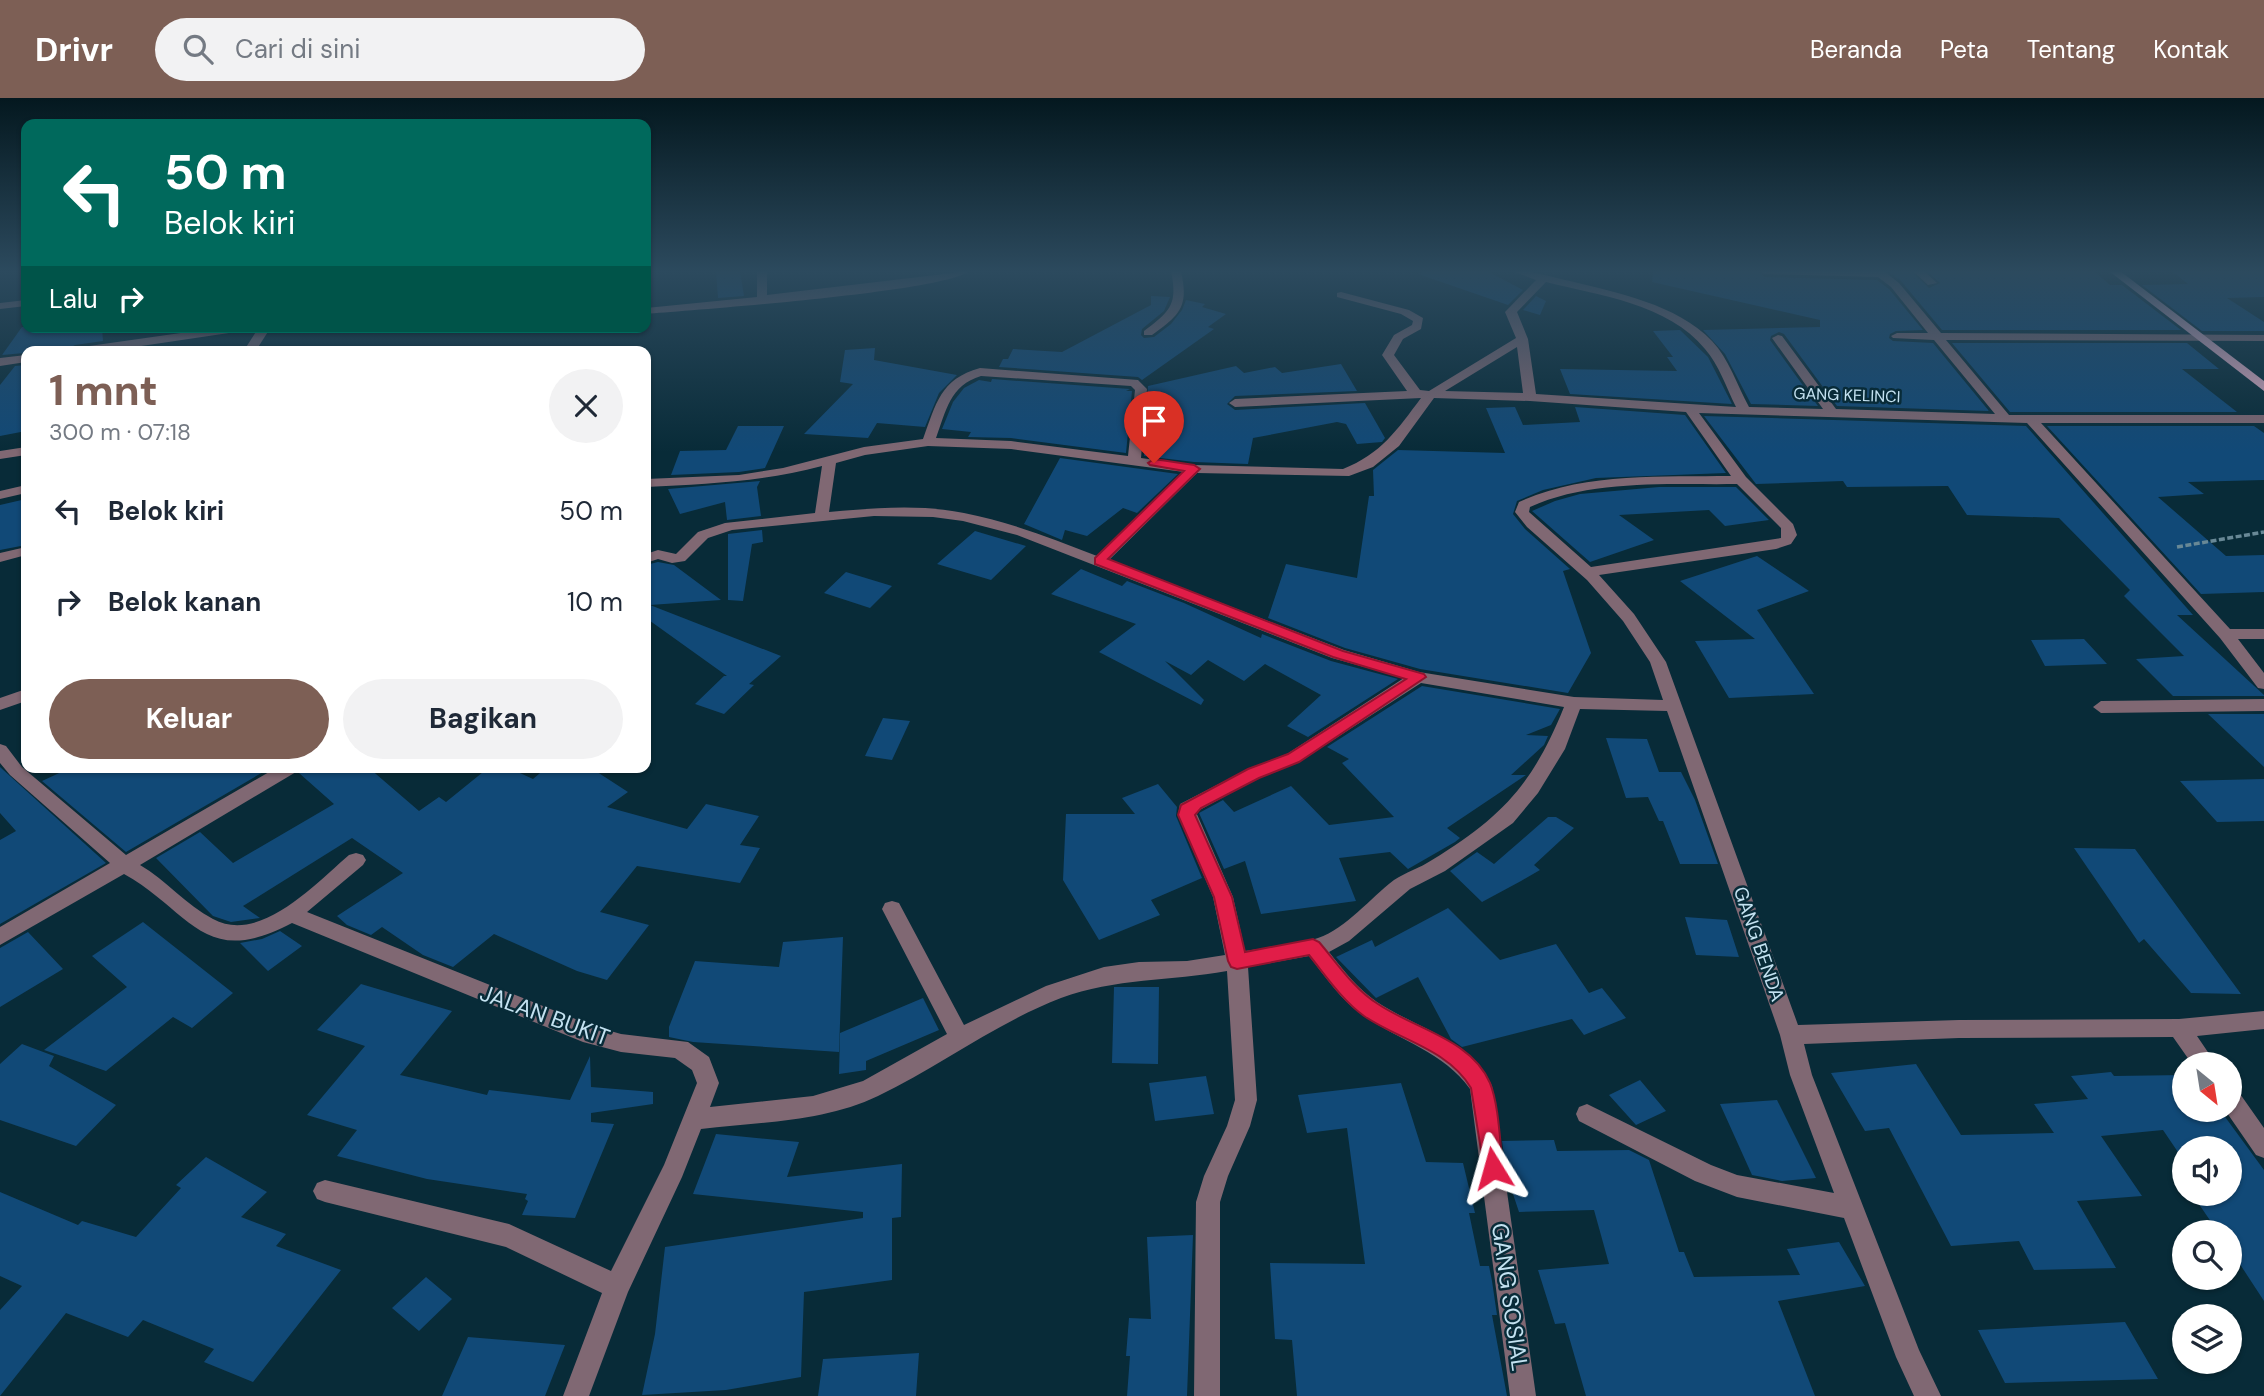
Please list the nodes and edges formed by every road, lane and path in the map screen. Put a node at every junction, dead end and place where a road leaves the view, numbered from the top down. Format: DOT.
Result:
graph roads {
  1 [pos="1408,332"];
  2 [pos="1519,332"];
  3 [pos="1693,332"];
  4 [pos="1933,332"];
  5 [pos="2193,332"];
  6 [pos="207,333"];
  7 [pos="1897,336"];
  8 [pos="1937,337"];
  9 [pos="2200,337"];
  10 [pos="1778,338"];
  11 [pos="2264,338"];
  12 [pos="1522,339"];
  13 [pos="117,346"];
  14 [pos="21,360"];
  15 [pos="0,362"];
  16 [pos="2264,387"];
  17 [pos="1423,394"];
  18 [pos="1530,397"];
  19 [pos="1235,403"];
  20 [pos="1690,409"];
  21 [pos="1744,410"];
  22 [pos="1831,412"];
  23 [pos="2005,418"];
  24 [pos="2031,419"];
  25 [pos="2264,419"];
  26 [pos="928,442"];
  27 [pos="21,452"];
  28 [pos="0,455"];
  29 [pos="1134,460"];
  30 [pos="829,462"];
  31 [pos="1194,469"];
  32 [pos="1741,480"];
  33 [pos="651,483"];
  34 [pos="21,490"];
  35 [pos="0,495"];
  36 [pos="822,515"];
  37 [pos="2264,532"];
  38 [pos="2149,550"];
  39 [pos="21,552"];
  40 [pos="651,557"];
  41 [pos="0,558"];
  42 [pos="1100,561"];
  43 [pos="1586,572"];
  44 [pos="2225,634"];
  45 [pos="2264,634"];
  46 [pos="1418,677"];
  47 [pos="2264,684"];
  48 [pos="21,697"];
  49 [pos="0,704"];
  50 [pos="1574,704"];
  51 [pos="2264,705"];
  52 [pos="1675,706"];
  53 [pos="2101,707"];
  54 [pos="0,750"];
  55 [pos="282,773"];
  56 [pos="356,860"];
  57 [pos="126,866"];
  58 [pos="892,909"];
  59 [pos="290,914"];
  60 [pos="0,937"];
  61 [pos="1313,947"];
  62 [pos="1237,961"];
  63 [pos="2264,1020"];
  64 [pos="2179,1028"];
  65 [pos="1791,1035"];
  66 [pos="960,1038"];
  67 [pos="2196,1052"];
  68 [pos="1587,1114"];
  69 [pos="2242,1115"];
  70 [pos="695,1119"];
  71 [pos="2264,1147"];
  72 [pos="325,1191"];
  73 [pos="1853,1208"];
  74 [pos="617,1287"];
  75 [pos="576,1396"];
  76 [pos="1207,1396"];
  77 [pos="1523,1396"];
  78 [pos="1928,1396"];
  1 -- 17 [label="street"];
  2 -- 12 [label="street"];
  3 -- 21 [label="street"];
  4 -- 8 [label="street"];
  5 -- 9 [label="main road"];
  6 -- 13 [label="street"];
  7 -- 8 [label="street"];
  8 -- 9 [label="street"];
  8 -- 23 [label="street"];
  9 -- 11 [label="street"];
  9 -- 16 [label="main road"];
  10 -- 22 [label="street"];
  12 -- 17 [label="street"];
  12 -- 18 [label="street"];
  14 -- 15 [label="street"];
  17 -- 18 [label="street, GANG KELINCI"];
  17 -- 19 [label="street, GANG KELINCI"];
  17 -- 31 [label="street"];
  18 -- 20 [label="street, GANG KELINCI"];
  20 -- 21 [label="street, GANG KELINCI"];
  20 -- 32 [label="street"];
  21 -- 22 [label="street, GANG KELINCI"];
  22 -- 23 [label="street, GANG KELINCI"];
  23 -- 24 [label="street, GANG KELINCI"];
  24 -- 25 [label="street, GANG KELINCI"];
  24 -- 38 [label="street"];
  26 -- 29 [label="street"];
  26 -- 29 [label="street"];
  26 -- 30 [label="street"];
  27 -- 28 [label="street"];
  29 -- 31 [label="street"];
  30 -- 33 [label="street"];
  30 -- 36 [label="street"];
  31 -- 42 [label="street"];
  32 -- 43 [label="street"];
  32 -- 43 [label="street, GANG BENDA"];
  34 -- 35 [label="street"];
  36 -- 40 [label="street"];
  36 -- 42 [label="street"];
  37 -- 38 [label="path"];
  38 -- 44 [label="street"];
  39 -- 41 [label="street"];
  42 -- 46 [label="street"];
  43 -- 52 [label="street, GANG BENDA"];
  44 -- 45 [label="street"];
  44 -- 47 [label="street"];
  46 -- 50 [label="street"];
  46 -- 62 [label="street"];
  48 -- 49 [label="street"];
  50 -- 52 [label="street"];
  50 -- 61 [label="street"];
  51 -- 53 [label="street"];
  52 -- 65 [label="street, GANG BENDA"];
  54 -- 57 [label="street"];
  55 -- 57 [label="street"];
  56 -- 59 [label="street"];
  57 -- 59 [label="street"];
  57 -- 60 [label="street"];
  58 -- 66 [label="street"];
  59 -- 70 [label="street, JALAN BUKIT"];
  61 -- 62 [label="street"];
  61 -- 77 [label="street, GANG SOSIAL"];
  62 -- 66 [label="street"];
  62 -- 76 [label="street"];
  63 -- 64 [label="street"];
  64 -- 65 [label="street"];
  64 -- 67 [label="street"];
  65 -- 73 [label="street, GANG BENDA"];
  66 -- 70 [label="street"];
  68 -- 73 [label="street"];
  69 -- 71 [label="street"];
  70 -- 74 [label="street, JALAN BUKIT"];
  72 -- 74 [label="street"];
  73 -- 78 [label="street, GANG BENDA"];
  74 -- 75 [label="street, JALAN BUKIT"];
}
